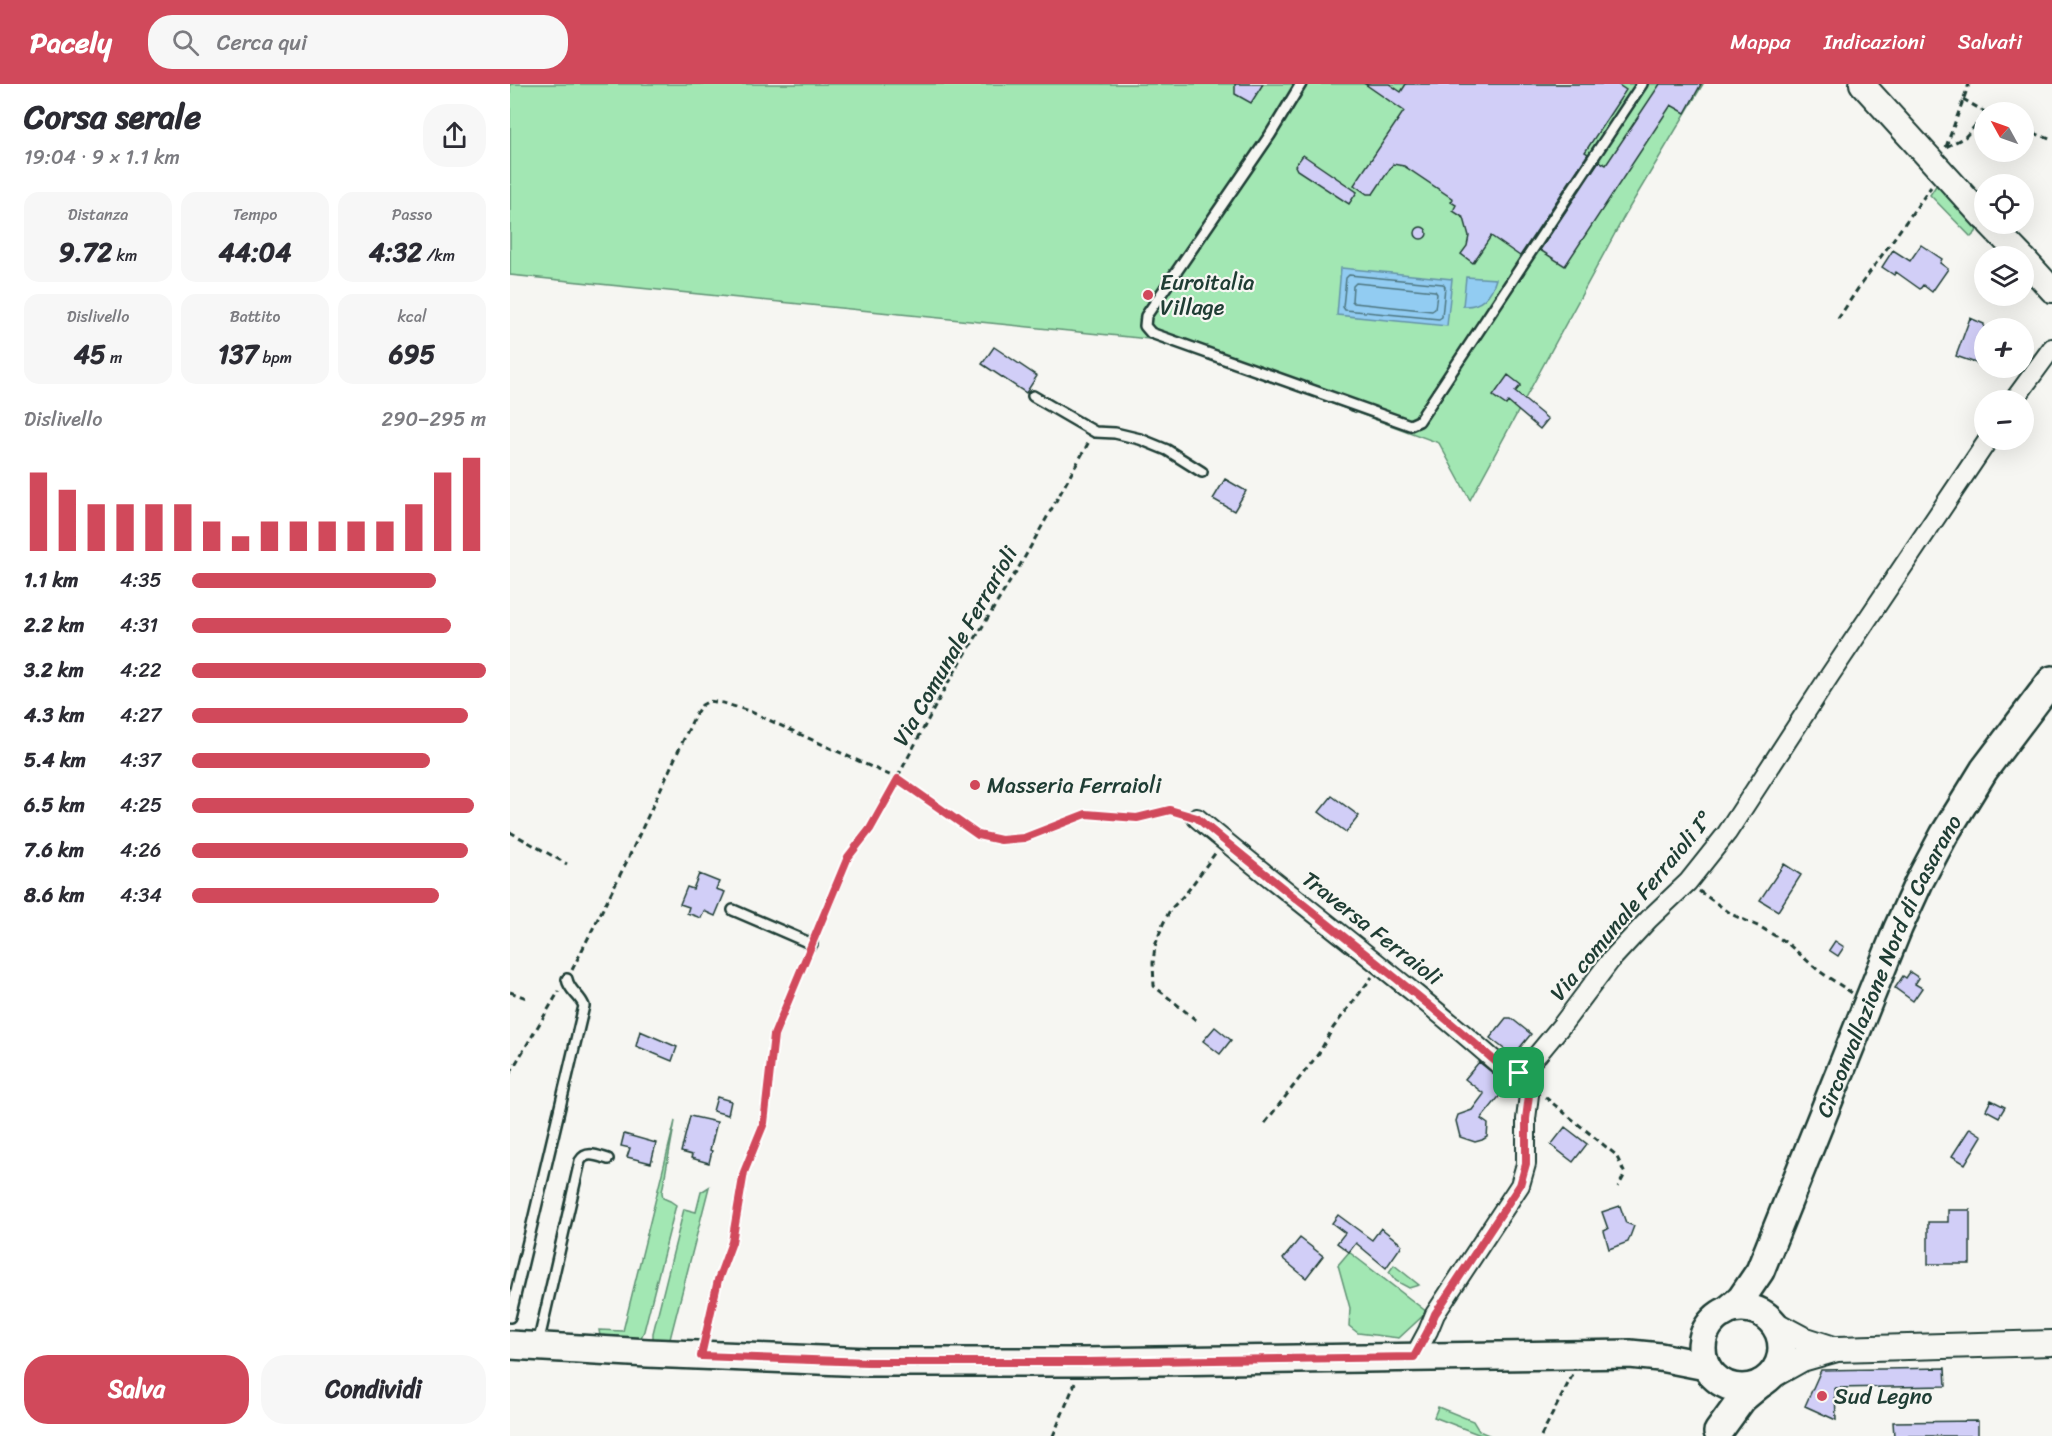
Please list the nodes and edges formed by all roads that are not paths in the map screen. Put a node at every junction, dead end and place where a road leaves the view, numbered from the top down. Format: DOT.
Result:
graph roads {
  1 [pos="1301,84"];
  2 [pos="1642,84"];
  3 [pos="1862,84"];
  4 [pos="1974,203"];
  5 [pos="1999,234"];
  6 [pos="2011,246"];
  7 [pos="2034,271"];
  8 [pos="2052,290"];
  9 [pos="2052,348"];
  10 [pos="2021,390"];
  11 [pos="1033,396"];
  12 [pos="1981,450"];
  13 [pos="1202,472"];
  14 [pos="2052,680"];
  15 [pos="1197,818"];
  16 [pos="733,910"];
  17 [pos="812,944"];
  18 [pos="567,979"];
  19 [pos="1523,1080"];
  20 [pos="608,1159"];
  21 [pos="1760,1271"];
  22 [pos="1720,1315"];
  23 [pos="510,1317"];
  24 [pos="1770,1320"];
  25 [pos="2052,1343"];
  26 [pos="510,1345"];
  27 [pos="538,1346"];
  28 [pos="1837,1349"];
  29 [pos="1630,1354"];
  30 [pos="1414,1357"];
  31 [pos="1708,1370"];
  32 [pos="1764,1381"];
  33 [pos="1718,1434"];
  1 -- 2 [label="lane"];
  3 -- 4 [label="street"];
  5 -- 6 [label="street"];
  7 -- 8 [label="street"];
  9 -- 10 [label="street"];
  11 -- 13 [label="lane"];
  12 -- 19 [label="street, Via comunale Ferraioli I°"];
  14 -- 21 [label="main road, Circonvallazione Nord di Casarano"];
  15 -- 19 [label="street, Traversa Ferraioli"];
  16 -- 17 [label="lane"];
  18 -- 23 [label="lane"];
  19 -- 30 [label="street"];
  20 -- 27 [label="lane"];
  21 -- 22 [label="main road"];
  21 -- 24 [label="main road"];
  22 -- 24 [label="main road"];
  22 -- 29 [label="main road"];
  22 -- 31 [label="main road"];
  24 -- 28 [label="street"];
  24 -- 32 [label="main road"];
  25 -- 28 [label="street"];
  26 -- 27 [label="main road"];
  27 -- 30 [label="main road"];
  28 -- 32 [label="street"];
  29 -- 30 [label="main road"];
  29 -- 31 [label="main road"];
  31 -- 32 [label="main road"];
  31 -- 33 [label="main road"];
  32 -- 33 [label="main road"];
}
